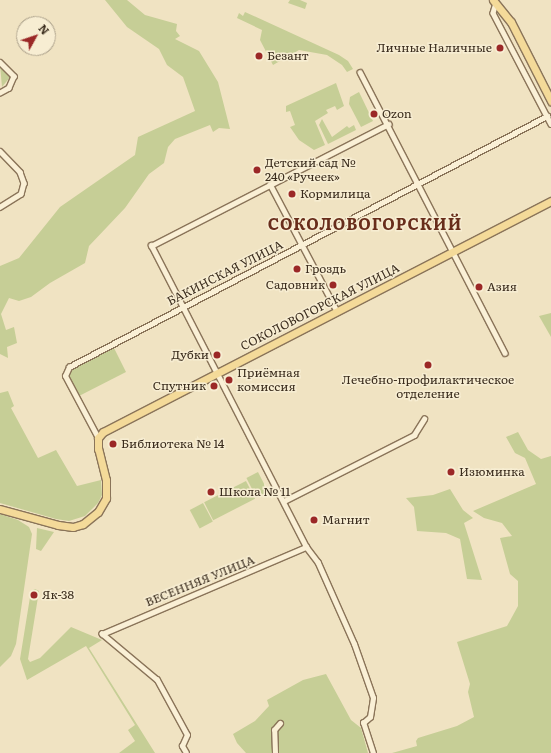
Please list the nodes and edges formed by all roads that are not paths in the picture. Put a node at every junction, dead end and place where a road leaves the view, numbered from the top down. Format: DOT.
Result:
graph roads {
  1 [pos="494,1"];
  2 [pos="0,62"];
  3 [pos="360,72"];
  4 [pos="0,93"];
  5 [pos="551,101"];
  6 [pos="547,116"];
  7 [pos="388,124"];
  8 [pos="551,124"];
  9 [pos="0,151"];
  10 [pos="270,184"];
  11 [pos="419,184"];
  12 [pos="551,201"];
  13 [pos="0,207"];
  14 [pos="302,244"];
  15 [pos="454,251"];
  16 [pos="182,306"];
  17 [pos="337,311"];
  18 [pos="505,352"];
  19 [pos="216,373"];
  20 [pos="424,419"];
  21 [pos="99,436"];
  22 [pos="284,501"];
  23 [pos="0,509"];
  24 [pos="306,547"];
  25 [pos="280,722"];
  26 [pos="186,753"];
  27 [pos="275,753"];
  28 [pos="372,753"];
  1 -- 5 [label="main road"];
  1 -- 6 [label="street"];
  2 -- 4 [label="street"];
  3 -- 7 [label="street"];
  6 -- 8 [label="street"];
  6 -- 11 [label="street, БАКИНСКАЯ УЛИЦА"];
  7 -- 10 [label="street"];
  7 -- 11 [label="street"];
  9 -- 13 [label="street"];
  10 -- 14 [label="street"];
  10 -- 16 [label="street"];
  11 -- 14 [label="street, БАКИНСКАЯ УЛИЦА"];
  11 -- 15 [label="street"];
  12 -- 15 [label="main road, СОКОЛОВОГОРСКАЯ УЛИЦА"];
  14 -- 16 [label="street, БАКИНСКАЯ УЛИЦА"];
  14 -- 17 [label="street"];
  15 -- 17 [label="main road, СОКОЛОВОГОРСКАЯ УЛИЦА"];
  15 -- 18 [label="street"];
  16 -- 19 [label="street"];
  16 -- 21 [label="street, БАКИНСКАЯ УЛИЦА"];
  17 -- 19 [label="main road, СОКОЛОВОГОРСКАЯ УЛИЦА"];
  19 -- 21 [label="main road, СОКОЛОВОГОРСКАЯ УЛИЦА"];
  19 -- 22 [label="street"];
  20 -- 22 [label="street"];
  21 -- 23 [label="main road"];
  22 -- 24 [label="street"];
  24 -- 26 [label="street, ВЕСЕННЯЯ УЛИЦА"];
  24 -- 28 [label="street"];
  25 -- 27 [label="street"];
}
